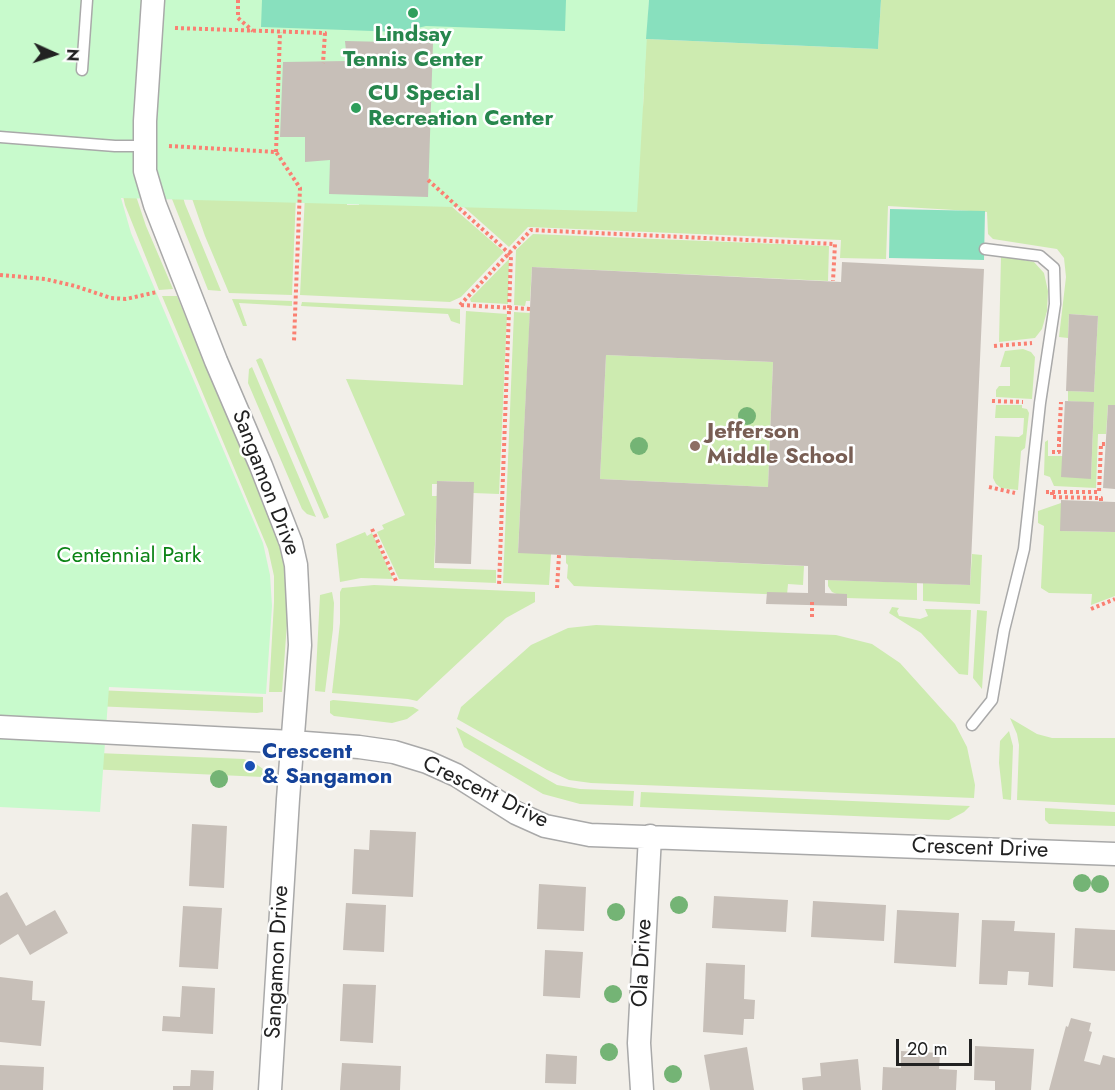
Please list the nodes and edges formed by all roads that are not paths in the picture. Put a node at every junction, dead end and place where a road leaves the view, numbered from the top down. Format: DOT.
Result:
graph roads {
  1 [pos="87,0"];
  2 [pos="153,0"];
  3 [pos="82,70"];
  4 [pos="0,137"];
  5 [pos="144,146"];
  6 [pos="985,249"];
  7 [pos="972,725"];
  8 [pos="0,727"];
  9 [pos="292,742"];
  10 [pos="650,836"];
  11 [pos="1115,854"];
  12 [pos="270,1090"];
  13 [pos="642,1090"];
  1 -- 3 [label="lane"];
  2 -- 5 [label="street, Sangamon Drive"];
  4 -- 5 [label="lane"];
  5 -- 9 [label="street, Sangamon Drive"];
  6 -- 7 [label="lane"];
  8 -- 9 [label="street, Crescent Drive"];
  9 -- 10 [label="street, Crescent Drive"];
  9 -- 12 [label="street, Sangamon Drive"];
  10 -- 11 [label="street, Crescent Drive"];
  10 -- 13 [label="street, Ola Drive"];
}
